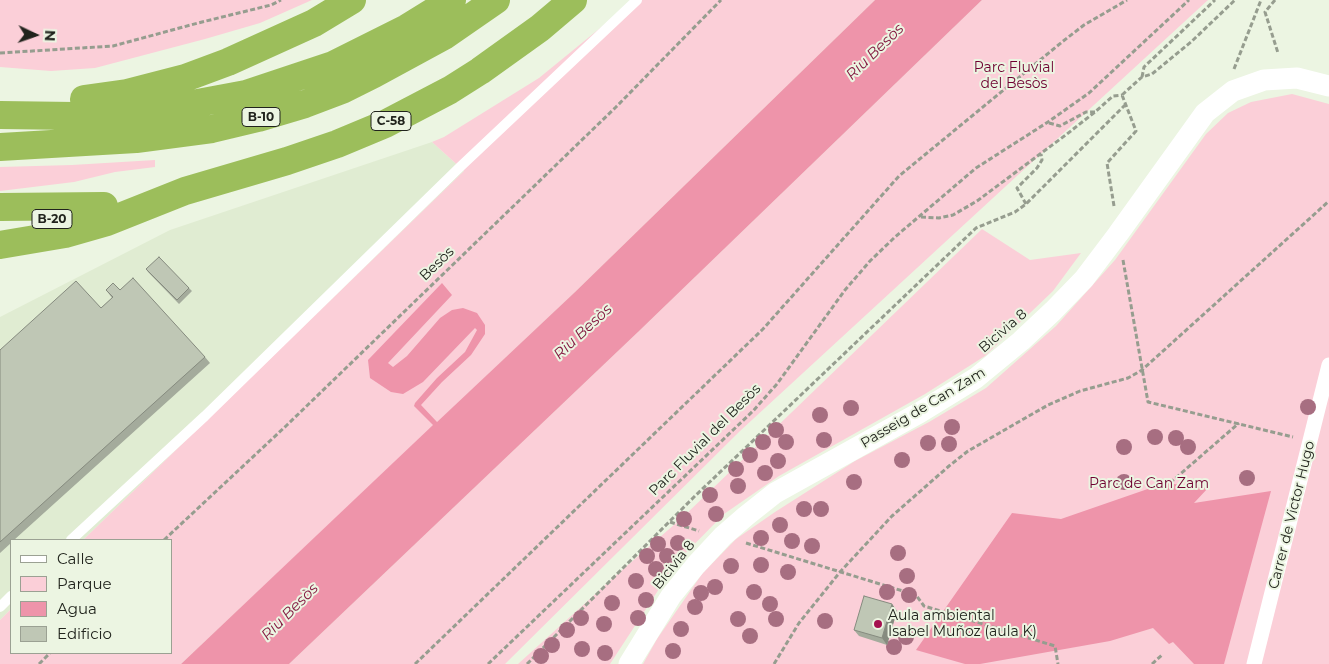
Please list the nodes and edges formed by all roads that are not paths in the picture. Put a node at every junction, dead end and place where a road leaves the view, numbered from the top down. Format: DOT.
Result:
graph roads {
  1 [pos="352,0"];
  2 [pos="452,0"];
  3 [pos="496,0"];
  4 [pos="573,0"];
  5 [pos="637,0"];
  6 [pos="1329,86"];
  7 [pos="0,106"];
  8 [pos="0,115"];
  9 [pos="0,146"];
  10 [pos="185,191"];
  11 [pos="104,206"];
  12 [pos="0,207"];
  13 [pos="0,229"];
  14 [pos="0,245"];
  15 [pos="1329,365"];
  16 [pos="72,539"];
  17 [pos="10,597"];
  18 [pos="0,607"];
  19 [pos="629,664"];
  20 [pos="1254,664"];
  1 -- 7 [label="highway"];
  2 -- 8 [label="highway"];
  3 -- 9 [label="highway, B-10"];
  4 -- 10 [label="highway, C-58"];
  5 -- 16 [label="lane"];
  6 -- 19 [label="street, Passeig de Can Zam"];
  10 -- 11 [label="highway, C-58"];
  10 -- 14 [label="highway"];
  11 -- 12 [label="highway"];
  11 -- 13 [label="highway, B-20"];
  15 -- 20 [label="street, Carrer de Victor Hugo"];
  17 -- 18 [label="lane"];
}
